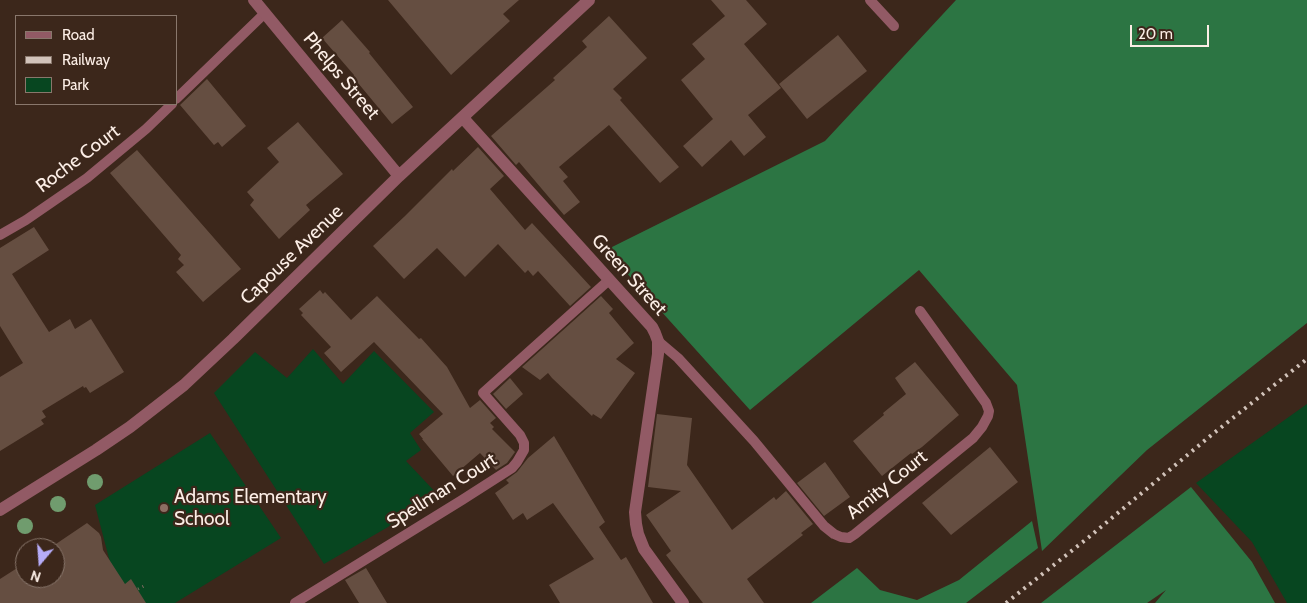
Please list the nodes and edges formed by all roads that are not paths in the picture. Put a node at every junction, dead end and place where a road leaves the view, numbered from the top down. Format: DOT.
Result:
graph roads {
  1 [pos="254,0"];
  2 [pos="589,0"];
  3 [pos="870,0"];
  4 [pos="264,14"];
  5 [pos="894,26"];
  6 [pos="178,97"];
  7 [pos="171,105"];
  8 [pos="463,118"];
  9 [pos="399,176"];
  10 [pos="0,235"];
  11 [pos="609,280"];
  12 [pos="920,311"];
  13 [pos="658,341"];
  14 [pos="0,510"];
  15 [pos="295,603"];
  16 [pos="682,603"];
  1 -- 4 [label="street, Phelps Street"];
  2 -- 8 [label="street, Capouse Avenue"];
  3 -- 5 [label="lane"];
  4 -- 6 [label="lane"];
  4 -- 9 [label="street, Phelps Street"];
  7 -- 10 [label="lane, Roche Court"];
  8 -- 9 [label="street, Capouse Avenue"];
  8 -- 11 [label="street, Green Street"];
  9 -- 14 [label="street, Capouse Avenue"];
  11 -- 13 [label="street, Green Street"];
  11 -- 15 [label="lane, Spellman Court"];
  12 -- 13 [label="lane, Amity Court"];
  13 -- 16 [label="street, Green Street"];
}
